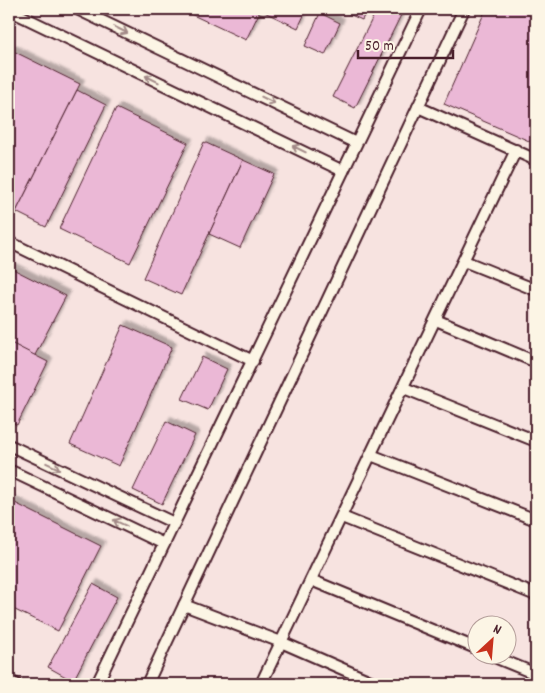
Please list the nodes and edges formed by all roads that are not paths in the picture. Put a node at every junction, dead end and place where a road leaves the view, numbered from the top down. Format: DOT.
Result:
graph roads {
  1 [pos="77,9"];
  2 [pos="421,9"];
  3 [pos="464,9"];
  4 [pos="9,10"];
  5 [pos="418,107"];
  6 [pos="356,143"];
  7 [pos="516,150"];
  8 [pos="536,160"];
  9 [pos="342,170"];
  10 [pos="9,242"];
  11 [pos="464,261"];
  12 [pos="536,290"];
  13 [pos="436,320"];
  14 [pos="253,361"];
  15 [pos="536,362"];
  16 [pos="404,388"];
  17 [pos="536,441"];
  18 [pos="9,445"];
  19 [pos="371,455"];
  20 [pos="9,470"];
  21 [pos="342,516"];
  22 [pos="536,520"];
  23 [pos="174,523"];
  24 [pos="164,544"];
  25 [pos="311,580"];
  26 [pos="536,595"];
  27 [pos="184,605"];
  28 [pos="281,642"];
  29 [pos="468,645"];
  30 [pos="516,666"];
  31 [pos="536,674"];
  32 [pos="9,681"];
  33 [pos="16,684"];
  34 [pos="98,684"];
  35 [pos="147,684"];
  36 [pos="261,684"];
  37 [pos="377,684"];
  1 -- 6 [label="street, one-way"];
  2 -- 6 [label="street"];
  3 -- 5 [label="street"];
  9 -- 4 [label="street, one-way"];
  5 -- 7 [label="street"];
  5 -- 27 [label="street"];
  6 -- 9 [label="street"];
  7 -- 8 [label="street"];
  7 -- 11 [label="street"];
  9 -- 14 [label="street"];
  10 -- 14 [label="street"];
  11 -- 12 [label="street"];
  11 -- 13 [label="street"];
  13 -- 15 [label="street"];
  13 -- 16 [label="street"];
  14 -- 23 [label="street"];
  16 -- 17 [label="street"];
  16 -- 19 [label="street"];
  18 -- 23 [label="street, one-way"];
  19 -- 21 [label="street"];
  19 -- 22 [label="street"];
  24 -- 20 [label="street, one-way"];
  21 -- 25 [label="street"];
  21 -- 26 [label="street"];
  23 -- 24 [label="street"];
  24 -- 34 [label="street"];
  25 -- 28 [label="street"];
  25 -- 29 [label="street"];
  27 -- 28 [label="street"];
  27 -- 35 [label="street"];
  28 -- 36 [label="street"];
  28 -- 37 [label="street"];
  30 -- 31 [label="street"];
  32 -- 33 [label="street"];
}
